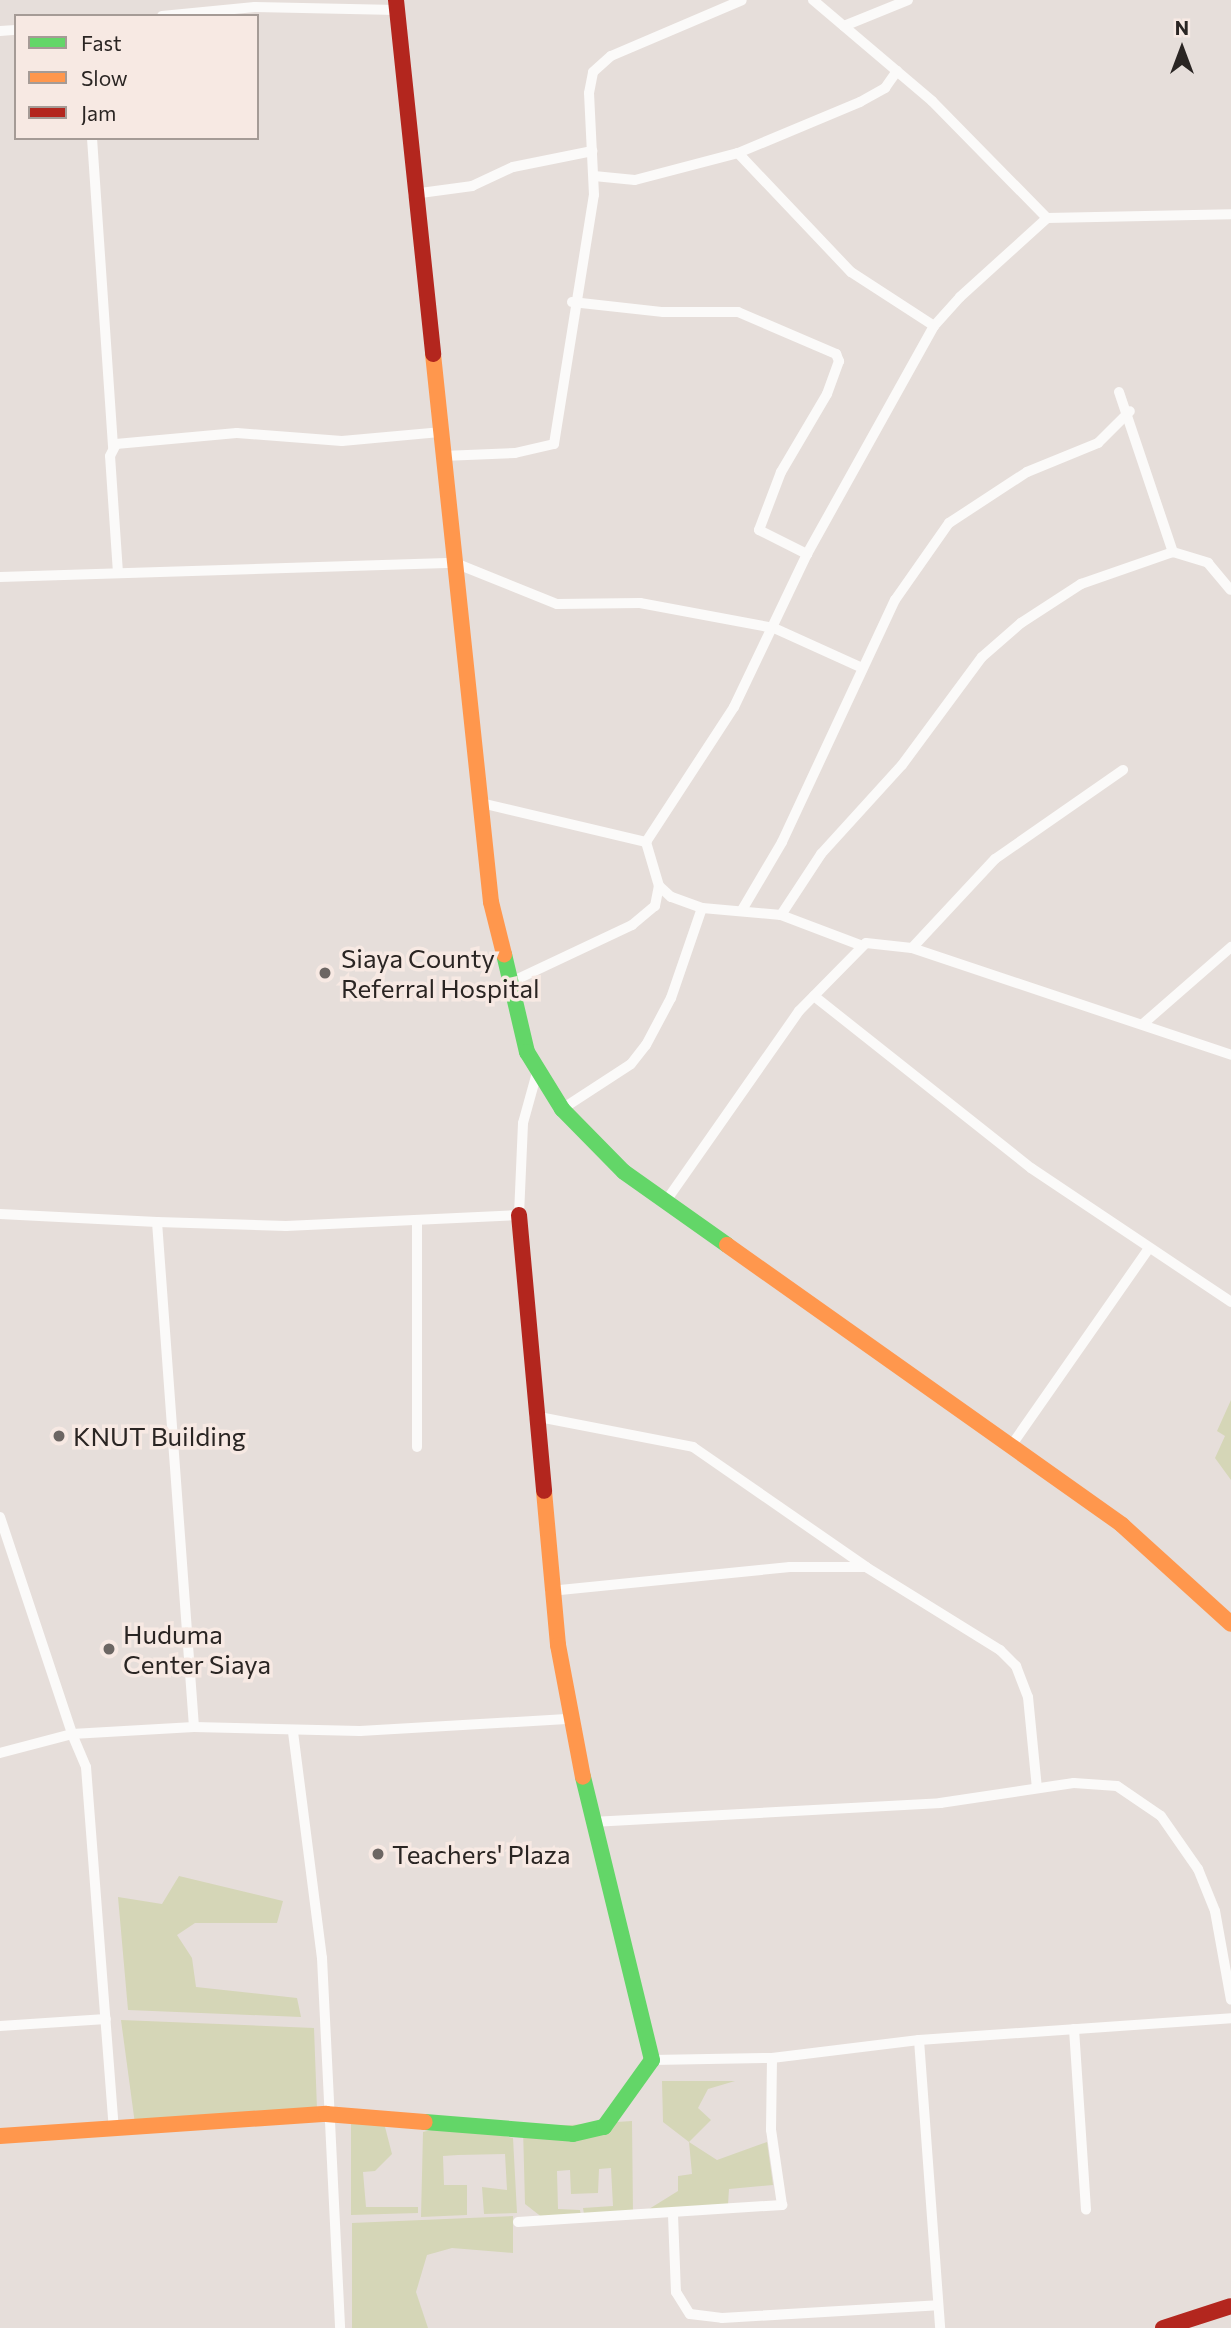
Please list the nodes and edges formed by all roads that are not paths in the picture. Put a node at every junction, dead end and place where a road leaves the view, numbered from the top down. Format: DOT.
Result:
graph roads {
  1 [pos="742,0"];
  2 [pos="813,0"];
  3 [pos="908,0"];
  4 [pos="397,5"];
  5 [pos="183,14"];
  6 [pos="844,26"];
  7 [pos="897,71"];
  8 [pos="92,140"];
  9 [pos="592,150"];
  10 [pos="738,153"];
  11 [pos="594,176"];
  12 [pos="413,194"];
  13 [pos="1231,214"];
  14 [pos="1047,218"];
  15 [pos="572,302"];
  16 [pos="934,326"];
  17 [pos="1119,392"];
  18 [pos="1130,411"];
  19 [pos="440,432"];
  20 [pos="113,447"];
  21 [pos="443,456"];
  22 [pos="1173,552"];
  23 [pos="807,554"];
  24 [pos="455,563"];
  25 [pos="118,573"];
  26 [pos="0,577"];
  27 [pos="1231,590"];
  28 [pos="774,628"];
  29 [pos="862,668"];
  30 [pos="1123,771"];
  31 [pos="481,803"];
  32 [pos="646,842"];
  33 [pos="659,886"];
  34 [pos="702,908"];
  35 [pos="742,910"];
  36 [pos="780,915"];
  37 [pos="860,945"];
  38 [pos="1231,947"];
  39 [pos="912,948"];
  40 [pos="506,984"];
  41 [pos="814,996"];
  42 [pos="1144,1023"];
  43 [pos="1231,1055"];
  44 [pos="538,1069"];
  45 [pos="562,1109"];
  46 [pos="666,1201"];
  47 [pos="0,1214"];
  48 [pos="519,1215"];
  49 [pos="417,1221"];
  50 [pos="157,1222"];
  51 [pos="1149,1248"];
  52 [pos="1231,1302"];
  53 [pos="534,1416"];
  54 [pos="1011,1446"];
  55 [pos="417,1447"];
  56 [pos="0,1517"];
  57 [pos="866,1567"];
  58 [pos="550,1591"];
  59 [pos="1231,1623"];
  60 [pos="571,1719"];
  61 [pos="194,1727"];
  62 [pos="293,1732"];
  63 [pos="72,1734"];
  64 [pos="0,1753"];
  65 [pos="1037,1788"];
  66 [pos="592,1822"];
  67 [pos="1231,2000"];
  68 [pos="1231,2018"];
  69 [pos="106,2019"];
  70 [pos="0,2026"];
  71 [pos="1074,2029"];
  72 [pos="919,2040"];
  73 [pos="772,2058"];
  74 [pos="652,2060"];
  75 [pos="326,2115"];
  76 [pos="114,2128"];
  77 [pos="0,2136"];
  78 [pos="1086,2210"];
  79 [pos="673,2215"];
  80 [pos="518,2222"];
  81 [pos="938,2305"];
  82 [pos="1231,2306"];
  83 [pos="340,2328"];
  84 [pos="940,2328"];
  85 [pos="1163,2328"];
  1 -- 9 [label="street"];
  2 -- 6 [label="street"];
  3 -- 6 [label="street"];
  4 -- 5 [label="street"];
  4 -- 12 [label="main road"];
  6 -- 7 [label="street"];
  7 -- 10 [label="street"];
  7 -- 14 [label="street"];
  8 -- 20 [label="street"];
  9 -- 11 [label="street"];
  9 -- 12 [label="street"];
  10 -- 11 [label="street"];
  10 -- 16 [label="street"];
  11 -- 15 [label="street"];
  12 -- 19 [label="main road"];
  13 -- 14 [label="street"];
  14 -- 16 [label="street"];
  15 -- 21 [label="street"];
  15 -- 23 [label="street"];
  16 -- 23 [label="street"];
  17 -- 18 [label="street"];
  18 -- 22 [label="street"];
  18 -- 29 [label="street"];
  19 -- 20 [label="street"];
  19 -- 21 [label="main road"];
  20 -- 25 [label="street"];
  21 -- 24 [label="main road"];
  22 -- 27 [label="street"];
  22 -- 36 [label="street"];
  23 -- 28 [label="street"];
  24 -- 25 [label="street"];
  24 -- 28 [label="street"];
  24 -- 31 [label="main road"];
  25 -- 26 [label="street"];
  28 -- 29 [label="street"];
  28 -- 32 [label="street"];
  29 -- 35 [label="street"];
  30 -- 39 [label="street"];
  31 -- 32 [label="street"];
  31 -- 40 [label="main road"];
  32 -- 33 [label="street"];
  33 -- 34 [label="street"];
  33 -- 40 [label="street"];
  34 -- 35 [label="street"];
  34 -- 45 [label="street"];
  35 -- 36 [label="street"];
  36 -- 37 [label="street"];
  37 -- 39 [label="street"];
  37 -- 41 [label="street"];
  38 -- 42 [label="street"];
  39 -- 42 [label="street"];
  40 -- 44 [label="main road"];
  41 -- 46 [label="street"];
  41 -- 51 [label="street"];
  42 -- 43 [label="street"];
  44 -- 45 [label="main road"];
  44 -- 48 [label="street"];
  45 -- 46 [label="main road"];
  46 -- 54 [label="main road"];
  47 -- 50 [label="street"];
  48 -- 49 [label="street"];
  48 -- 53 [label="main road"];
  49 -- 50 [label="street"];
  49 -- 55 [label="street"];
  50 -- 61 [label="street"];
  51 -- 52 [label="street"];
  51 -- 54 [label="street"];
  53 -- 57 [label="street"];
  53 -- 58 [label="main road"];
  54 -- 59 [label="main road"];
  56 -- 63 [label="street"];
  57 -- 58 [label="street"];
  57 -- 65 [label="street"];
  58 -- 60 [label="main road"];
  60 -- 62 [label="street"];
  60 -- 66 [label="main road"];
  61 -- 62 [label="street"];
  61 -- 63 [label="street"];
  62 -- 75 [label="street"];
  63 -- 64 [label="street"];
  63 -- 69 [label="street"];
  65 -- 66 [label="street"];
  65 -- 67 [label="street"];
  66 -- 74 [label="main road"];
  68 -- 71 [label="street"];
  69 -- 70 [label="street"];
  69 -- 76 [label="street"];
  71 -- 72 [label="street"];
  71 -- 78 [label="street"];
  72 -- 73 [label="street"];
  72 -- 81 [label="street"];
  73 -- 74 [label="street"];
  73 -- 79 [label="street"];
  74 -- 75 [label="main road"];
  75 -- 76 [label="main road"];
  75 -- 83 [label="street"];
  76 -- 77 [label="main road"];
  79 -- 80 [label="street"];
  79 -- 81 [label="street"];
  81 -- 84 [label="street"];
  82 -- 85 [label="main road"];
}
